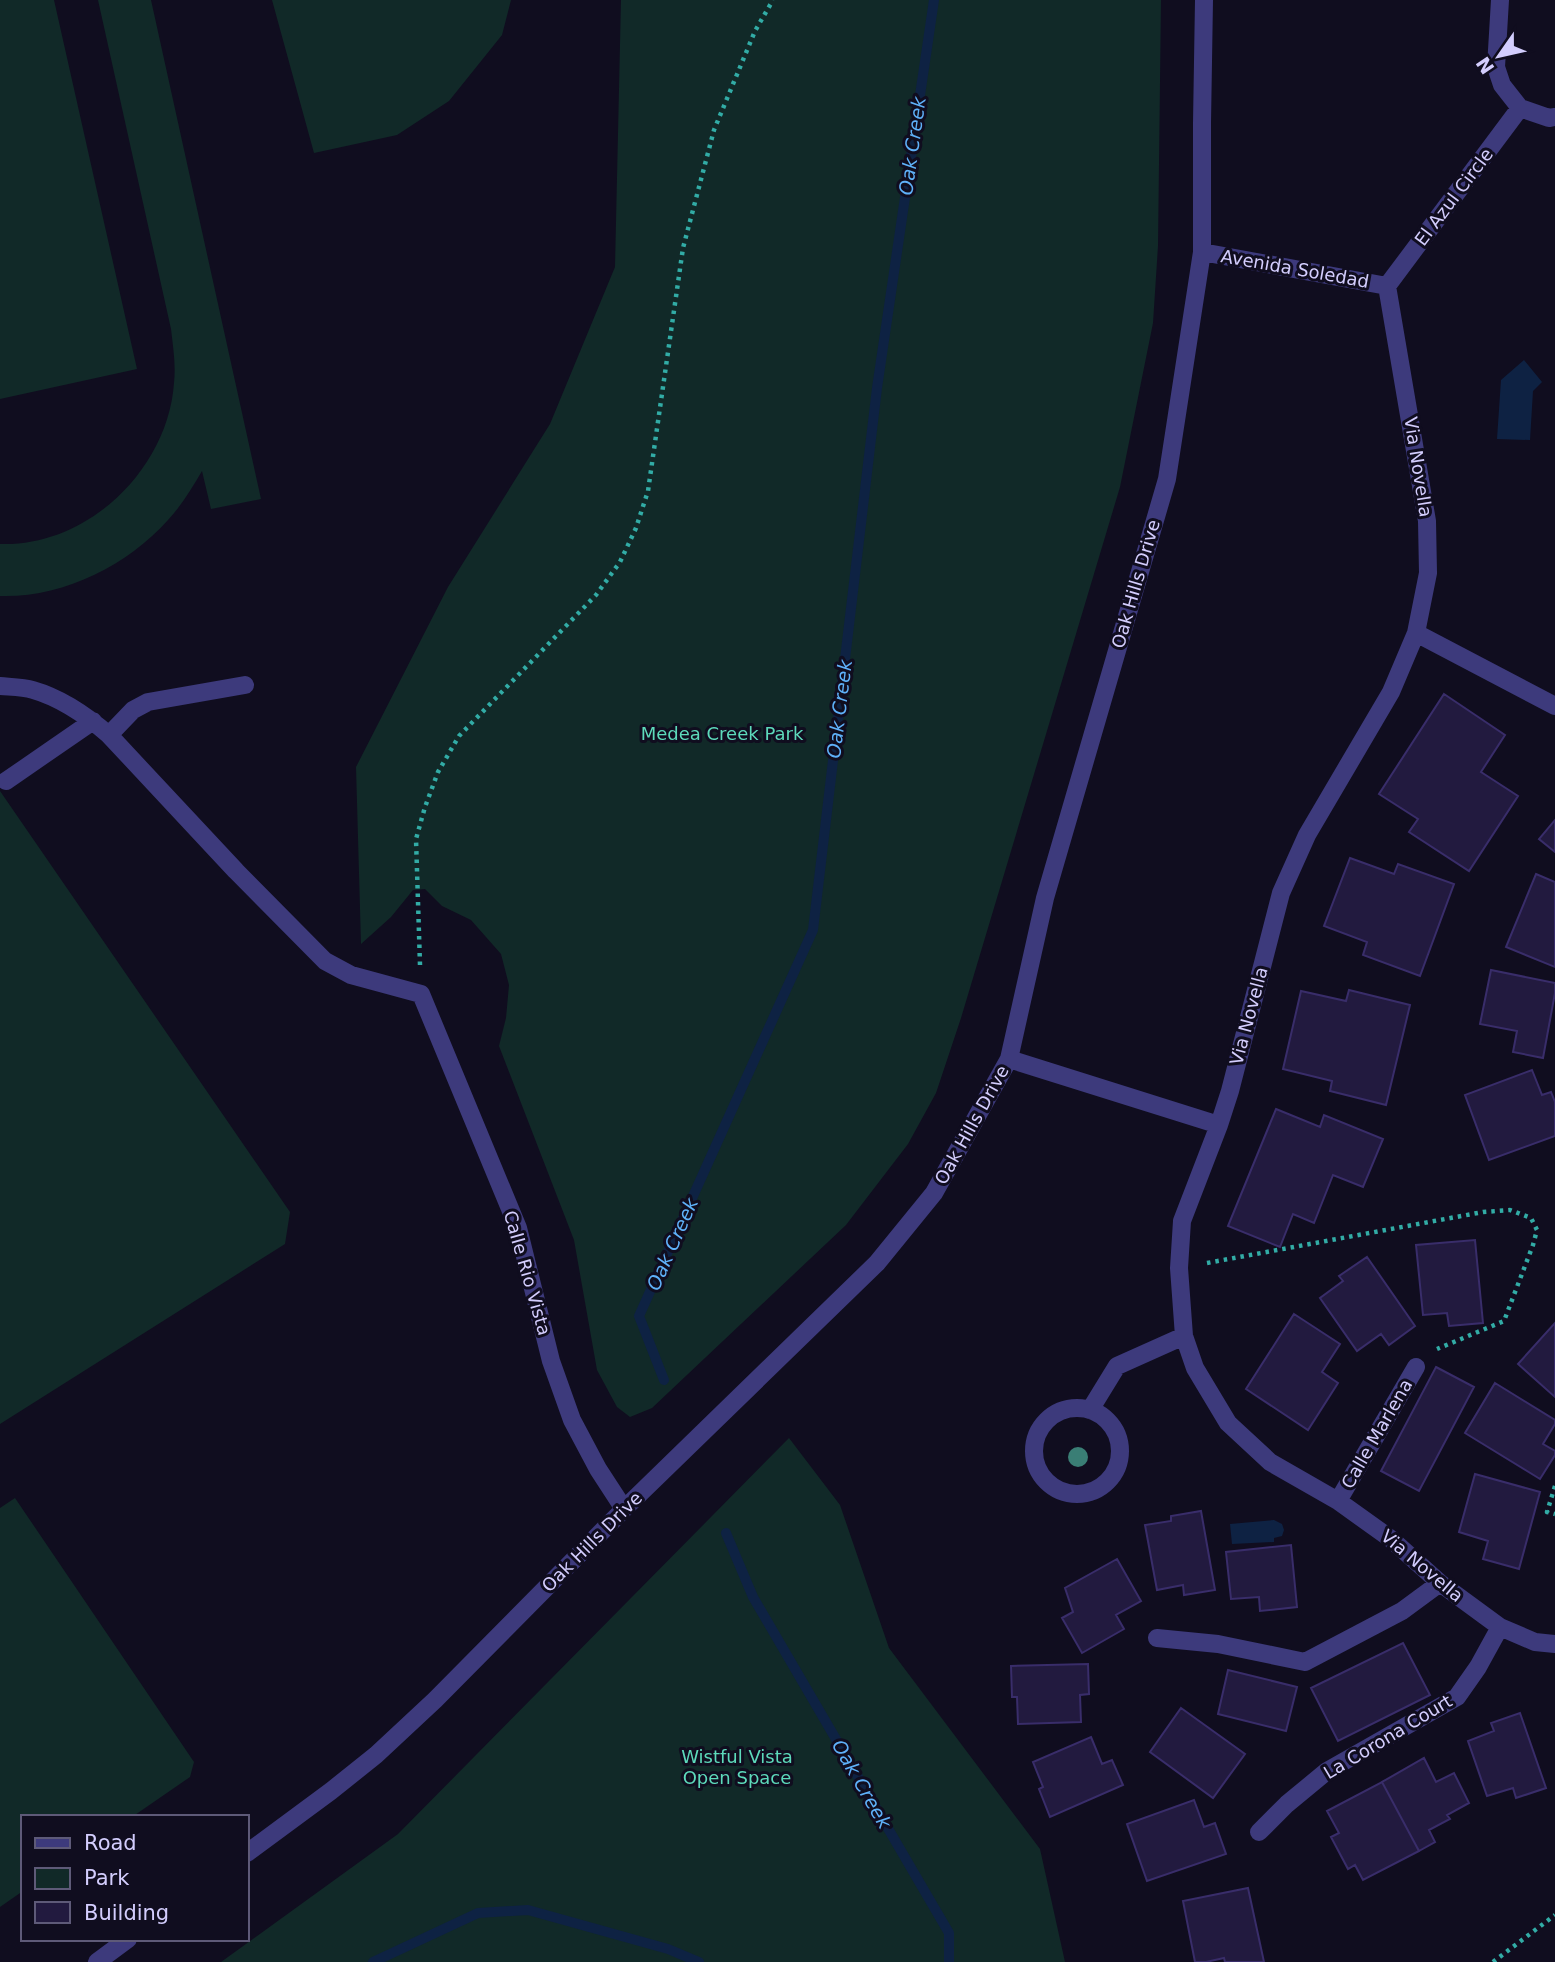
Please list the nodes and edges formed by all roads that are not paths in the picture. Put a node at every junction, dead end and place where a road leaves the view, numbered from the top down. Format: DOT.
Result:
graph roads {
  1 [pos="1204,0"];
  2 [pos="1500,0"];
  3 [pos="1520,108"];
  4 [pos="1555,117"];
  5 [pos="1202,252"];
  6 [pos="1387,286"];
  7 [pos="1416,634"];
  8 [pos="245,685"];
  9 [pos="0,686"];
  10 [pos="1555,706"];
  11 [pos="93,721"];
  12 [pos="109,735"];
  13 [pos="6,781"];
  14 [pos="1009,1059"];
  15 [pos="1219,1125"];
  16 [pos="1184,1336"];
  17 [pos="1416,1367"];
  18 [pos="1090,1410"];
  19 [pos="1338,1501"];
  20 [pos="624,1509"];
  21 [pos="1440,1583"];
  22 [pos="1500,1628"];
  23 [pos="1157,1638"];
  24 [pos="1555,1644"];
  25 [pos="1259,1832"];
  26 [pos="248,1852"];
  27 [pos="125,1941"];
  28 [pos="97,1962"];
  1 -- 5 [label="street, Oak Hills Drive"];
  2 -- 3 [label="street"];
  3 -- 4 [label="street"];
  3 -- 6 [label="street, El Azul Circle"];
  5 -- 6 [label="street, Avenida Soledad"];
  5 -- 14 [label="street, Oak Hills Drive"];
  6 -- 7 [label="street, Via Novella"];
  7 -- 10 [label="street"];
  7 -- 15 [label="street, Via Novella"];
  8 -- 12 [label="street"];
  9 -- 11 [label="street"];
  11 -- 12 [label="street"];
  11 -- 13 [label="street"];
  12 -- 20 [label="street, Calle Rio Vista"];
  14 -- 15 [label="street"];
  14 -- 20 [label="street, Oak Hills Drive"];
  15 -- 16 [label="street, Via Novella"];
  16 -- 18 [label="street"];
  16 -- 19 [label="street, Via Novella"];
  17 -- 19 [label="street, Calle Marlena"];
  18 -- 18 [label="street"];
  19 -- 21 [label="street, Via Novella"];
  20 -- 26 [label="street, Oak Hills Drive"];
  21 -- 22 [label="street, Via Novella"];
  21 -- 23 [label="street"];
  22 -- 24 [label="street, Via Novella"];
  22 -- 25 [label="street, La Corona Court"];
  27 -- 28 [label="street"];
}
